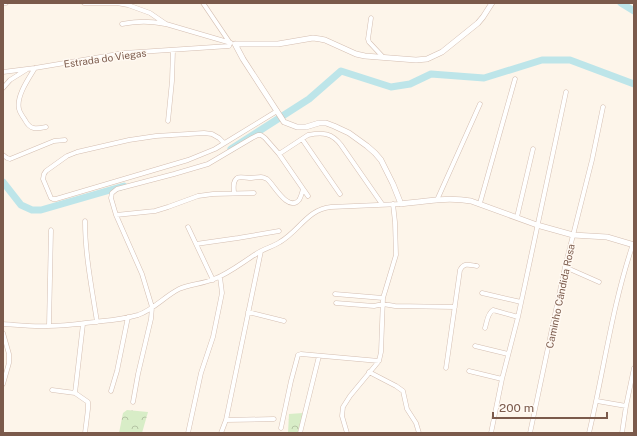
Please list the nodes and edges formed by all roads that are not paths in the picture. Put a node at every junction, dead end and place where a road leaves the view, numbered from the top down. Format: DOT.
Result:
graph roads {
  1 [pos="84,3"];
  2 [pos="203,3"];
  3 [pos="492,3"];
  4 [pos="371,18"];
  5 [pos="122,24"];
  6 [pos="166,24"];
  7 [pos="232,44"];
  8 [pos="173,50"];
  9 [pos="383,58"];
  10 [pos="35,68"];
  11 [pos="29,69"];
  12 [pos="3,72"];
  13 [pos="515,79"];
  14 [pos="3,88"];
  15 [pos="566,92"];
  16 [pos="480,104"];
  17 [pos="603,107"];
  18 [pos="277,112"];
  19 [pos="168,121"];
  20 [pos="46,127"];
  21 [pos="302,139"];
  22 [pos="65,140"];
  23 [pos="224,144"];
  24 [pos="215,149"];
  25 [pos="533,149"];
  26 [pos="279,154"];
  27 [pos="3,155"];
  28 [pos="219,158"];
  29 [pos="303,189"];
  30 [pos="234,193"];
  31 [pos="254,193"];
  32 [pos="340,194"];
  33 [pos="308,196"];
  34 [pos="437,200"];
  35 [pos="480,203"];
  36 [pos="382,204"];
  37 [pos="394,204"];
  38 [pos="401,204"];
  39 [pos="116,215"];
  40 [pos="517,217"];
  41 [pos="85,221"];
  42 [pos="537,225"];
  43 [pos="188,227"];
  44 [pos="51,230"];
  45 [pos="278,231"];
  46 [pos="573,235"];
  47 [pos="196,244"];
  48 [pos="633,245"];
  49 [pos="261,251"];
  50 [pos="478,266"];
  51 [pos="565,267"];
  52 [pos="220,277"];
  53 [pos="213,280"];
  54 [pos="599,282"];
  55 [pos="482,293"];
  56 [pos="335,294"];
  57 [pos="383,298"];
  58 [pos="521,302"];
  59 [pos="336,303"];
  60 [pos="383,304"];
  61 [pos="152,307"];
  62 [pos="455,307"];
  63 [pos="248,312"];
  64 [pos="518,316"];
  65 [pos="128,317"];
  66 [pos="97,322"];
  67 [pos="284,322"];
  68 [pos="3,324"];
  69 [pos="82,324"];
  70 [pos="49,326"];
  71 [pos="485,328"];
  72 [pos="3,333"];
  73 [pos="475,346"];
  74 [pos="508,354"];
  75 [pos="319,356"];
  76 [pos="379,361"];
  77 [pos="446,368"];
  78 [pos="634,368"];
  79 [pos="469,371"];
  80 [pos="369,372"];
  81 [pos="502,378"];
  82 [pos="3,384"];
  83 [pos="52,390"];
  84 [pos="111,390"];
  85 [pos="75,393"];
  86 [pos="596,401"];
  87 [pos="133,402"];
  88 [pos="626,406"];
  89 [pos="274,419"];
  90 [pos="226,420"];
  91 [pos="281,428"];
  92 [pos="85,433"];
  93 [pos="188,433"];
  94 [pos="222,433"];
  95 [pos="300,433"];
  96 [pos="347,433"];
  97 [pos="419,433"];
  98 [pos="491,433"];
  99 [pos="530,433"];
  100 [pos="589,433"];
  101 [pos="622,433"];
  1 -- 6 [label="street, Estrada do Viegas"];
  2 -- 7 [label="street"];
  3 -- 9 [label="street, Estrada do Viegas"];
  4 -- 9 [label="street"];
  5 -- 6 [label="street"];
  6 -- 7 [label="street, Estrada do Viegas"];
  7 -- 8 [label="street, Estrada do Viegas"];
  7 -- 9 [label="street, Estrada do Viegas"];
  7 -- 18 [label="street"];
  8 -- 10 [label="street, Estrada do Viegas"];
  8 -- 19 [label="street"];
  10 -- 11 [label="street, Estrada do Viegas"];
  10 -- 20 [label="street"];
  11 -- 12 [label="street, Estrada do Viegas"];
  11 -- 14 [label="street"];
  13 -- 35 [label="street"];
  15 -- 42 [label="street"];
  16 -- 34 [label="street"];
  17 -- 46 [label="street, Caminho Cândida Rosa"];
  18 -- 23 [label="street"];
  18 -- 38 [label="street"];
  21 -- 26 [label="street"];
  21 -- 32 [label="street"];
  21 -- 36 [label="street"];
  22 -- 27 [label="street"];
  23 -- 24 [label="street"];
  23 -- 24 [label="street"];
  24 -- 28 [label="street"];
  25 -- 40 [label="street"];
  26 -- 28 [label="street"];
  26 -- 29 [label="street"];
  28 -- 39 [label="street"];
  29 -- 30 [label="street"];
  29 -- 33 [label="street"];
  30 -- 31 [label="street"];
  30 -- 39 [label="street"];
  34 -- 35 [label="street"];
  34 -- 38 [label="street"];
  35 -- 40 [label="street"];
  36 -- 37 [label="street"];
  36 -- 49 [label="street"];
  37 -- 38 [label="street"];
  37 -- 57 [label="street"];
  39 -- 61 [label="street"];
  40 -- 42 [label="street"];
  41 -- 66 [label="street"];
  42 -- 46 [label="street"];
  42 -- 58 [label="street"];
  43 -- 47 [label="street"];
  44 -- 70 [label="street"];
  45 -- 47 [label="street"];
  46 -- 48 [label="street"];
  46 -- 51 [label="street, Caminho Cândida Rosa"];
  47 -- 53 [label="street"];
  48 -- 86 [label="street"];
  49 -- 52 [label="street"];
  49 -- 63 [label="street"];
  50 -- 62 [label="street"];
  51 -- 54 [label="street"];
  51 -- 99 [label="street, Caminho Cândida Rosa"];
  52 -- 53 [label="street"];
  52 -- 93 [label="street"];
  53 -- 61 [label="street"];
  55 -- 58 [label="street"];
  56 -- 57 [label="street"];
  57 -- 60 [label="street"];
  58 -- 64 [label="street"];
  59 -- 60 [label="street"];
  60 -- 62 [label="street"];
  60 -- 76 [label="street"];
  61 -- 65 [label="street"];
  61 -- 87 [label="street"];
  62 -- 77 [label="street"];
  63 -- 67 [label="street"];
  63 -- 90 [label="street"];
  64 -- 71 [label="street"];
  64 -- 74 [label="street"];
  65 -- 66 [label="street"];
  65 -- 84 [label="street"];
  66 -- 69 [label="street"];
  68 -- 70 [label="street"];
  69 -- 70 [label="street"];
  69 -- 85 [label="street"];
  72 -- 82 [label="street"];
  73 -- 74 [label="street"];
  74 -- 81 [label="street"];
  75 -- 76 [label="street"];
  75 -- 91 [label="street"];
  75 -- 95 [label="street"];
  76 -- 80 [label="street"];
  78 -- 88 [label="street"];
  79 -- 81 [label="street"];
  80 -- 96 [label="street"];
  80 -- 97 [label="street"];
  81 -- 98 [label="street"];
  83 -- 85 [label="street"];
  85 -- 92 [label="street"];
  86 -- 88 [label="street"];
  86 -- 100 [label="street"];
  88 -- 101 [label="street"];
  89 -- 90 [label="street"];
  90 -- 94 [label="street"];
}
